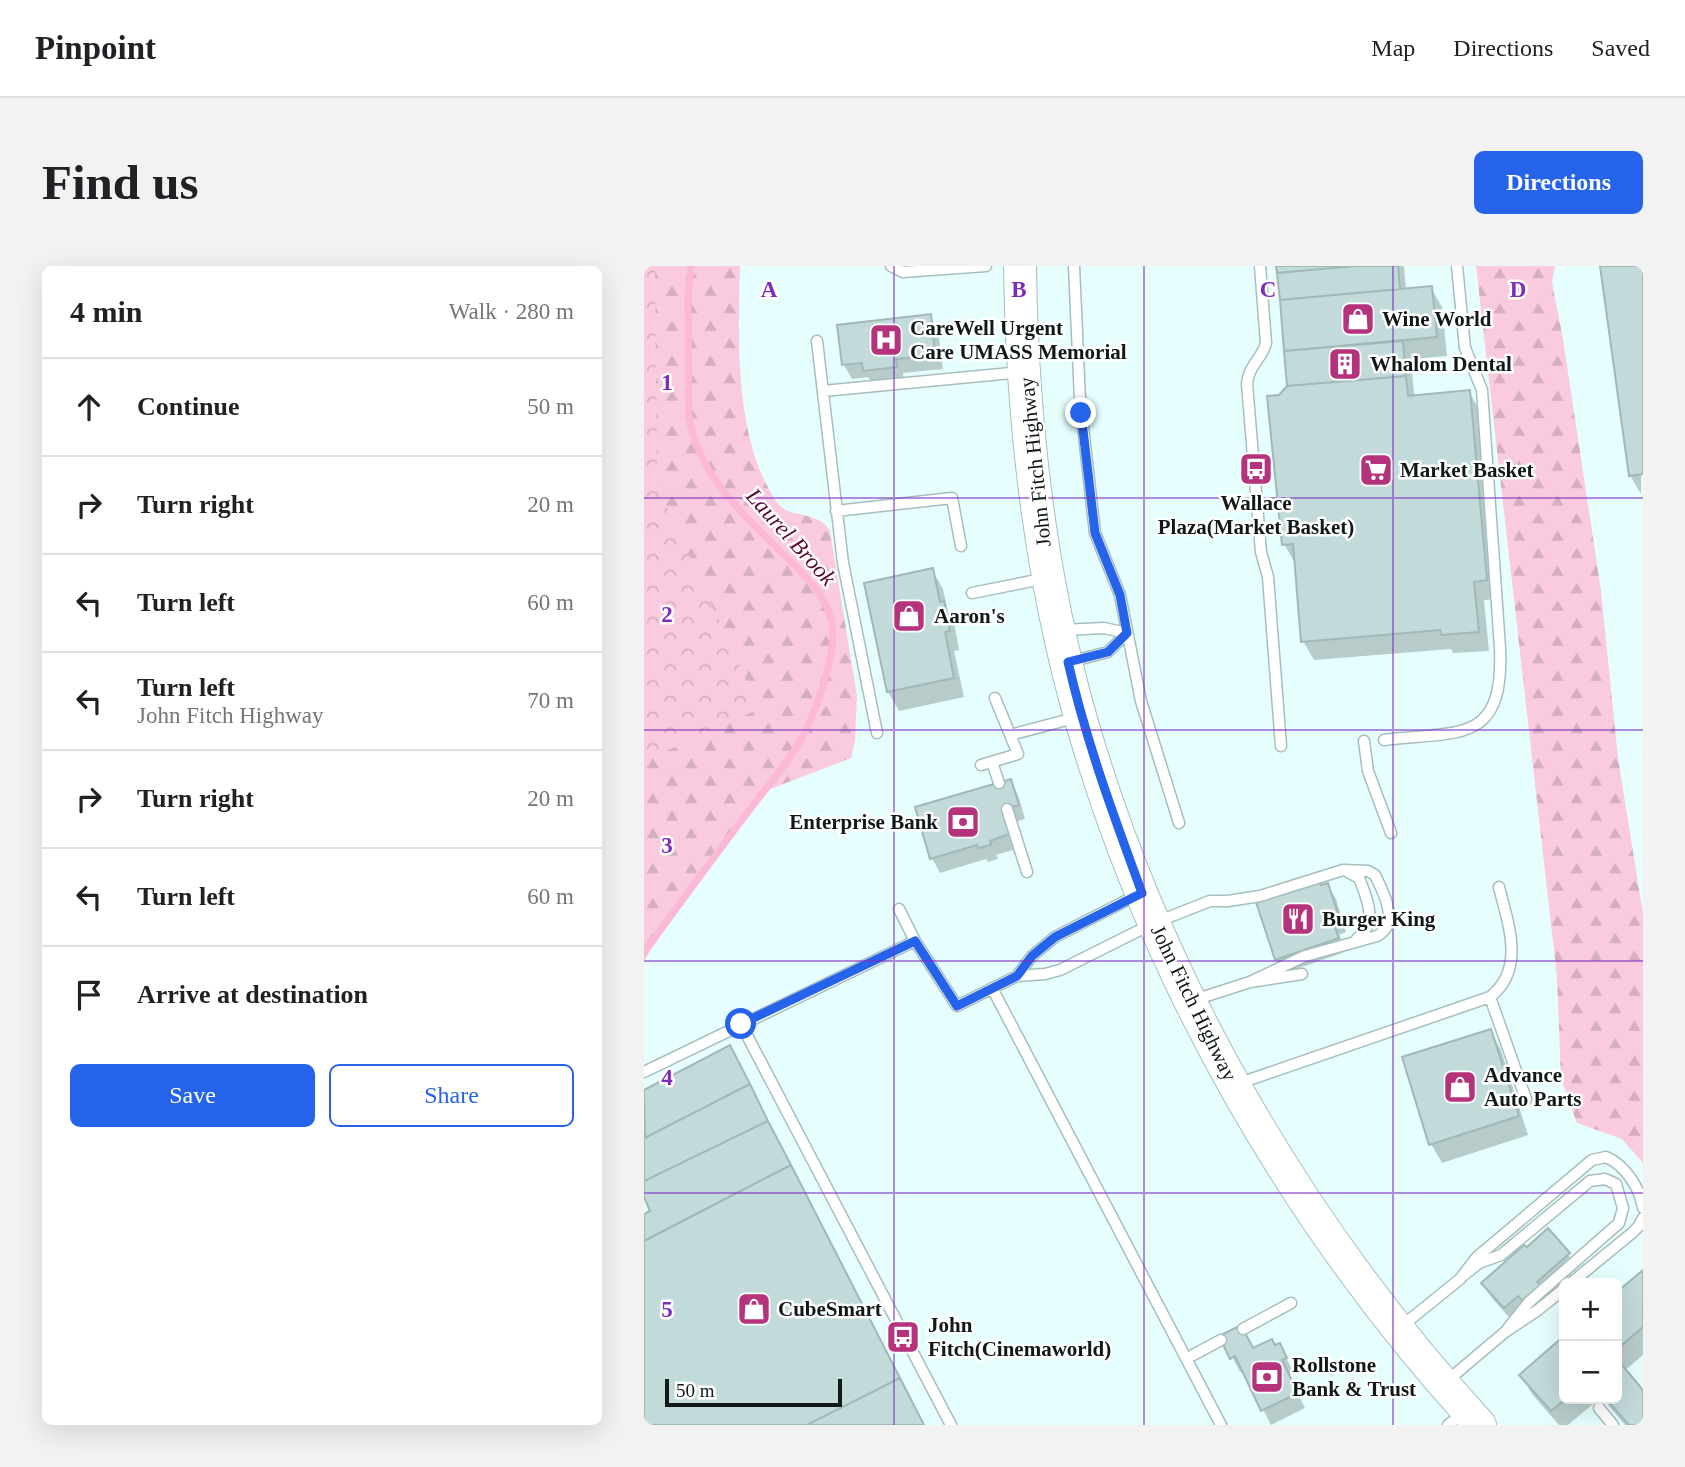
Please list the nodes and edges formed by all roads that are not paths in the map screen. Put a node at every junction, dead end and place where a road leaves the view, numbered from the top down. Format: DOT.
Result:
graph roads {
  1 [pos="891,266"];
  2 [pos="986,266"];
  3 [pos="1020,266"];
  4 [pos="1074,266"];
  5 [pos="1260,266"];
  6 [pos="1457,266"];
  7 [pos="817,341"];
  8 [pos="1024,372"];
  9 [pos="823,391"];
  10 [pos="836,511"];
  11 [pos="961,547"];
  12 [pos="1050,577"];
  13 [pos="972,593"];
  14 [pos="1060,629"];
  15 [pos="1127,633"];
  16 [pos="1068,662"];
  17 [pos="995,698"];
  18 [pos="1080,716"];
  19 [pos="877,733"];
  20 [pos="1010,735"];
  21 [pos="1384,740"];
  22 [pos="1364,741"];
  23 [pos="1281,746"];
  24 [pos="999,783"];
  25 [pos="1007,808"];
  26 [pos="1179,823"];
  27 [pos="1391,833"];
  28 [pos="1338,871"];
  29 [pos="1027,872"];
  30 [pos="1499,887"];
  31 [pos="1142,893"];
  32 [pos="899,909"];
  33 [pos="1154,923"];
  34 [pos="915,941"];
  35 [pos="1351,943"];
  36 [pos="1302,974"];
  37 [pos="1017,976"];
  38 [pos="1250,982"];
  39 [pos="992,988"];
  40 [pos="1490,998"];
  41 [pos="1192,1001"];
  42 [pos="741,1024"];
  43 [pos="644,1072"];
  44 [pos="1234,1085"];
  45 [pos="1525,1099"];
  46 [pos="1643,1208"];
  47 [pos="1643,1217"];
  48 [pos="1464,1275"];
  49 [pos="1577,1278"];
  50 [pos="1559,1293"];
  51 [pos="1291,1303"];
  52 [pos="1243,1329"];
  53 [pos="1399,1329"];
  54 [pos="1505,1332"];
  55 [pos="1222,1340"];
  56 [pos="1193,1355"];
  57 [pos="1444,1383"];
  58 [pos="1599,1408"];
  59 [pos="1465,1420"];
  60 [pos="951,1425"];
  61 [pos="1221,1425"];
  62 [pos="1613,1425"];
  1 -- 2 [label="lane"];
  3 -- 8 [label="main road, John Fitch Highway"];
  4 -- 15 [label="lane"];
  5 -- 23 [label="lane"];
  6 -- 21 [label="lane"];
  7 -- 9 [label="lane"];
  8 -- 9 [label="lane"];
  8 -- 12 [label="main road, John Fitch Highway"];
  9 -- 10 [label="lane"];
  10 -- 11 [label="lane"];
  10 -- 19 [label="lane"];
  12 -- 13 [label="lane"];
  12 -- 14 [label="main road, John Fitch Highway"];
  14 -- 15 [label="lane"];
  14 -- 16 [label="main road, John Fitch Highway"];
  15 -- 16 [label="lane"];
  15 -- 26 [label="lane"];
  16 -- 18 [label="main road, John Fitch Highway"];
  17 -- 20 [label="lane"];
  18 -- 20 [label="lane"];
  18 -- 31 [label="main road, John Fitch Highway"];
  20 -- 24 [label="lane"];
  22 -- 27 [label="lane"];
  25 -- 29 [label="lane"];
  28 -- 33 [label="lane"];
  28 -- 35 [label="lane"];
  28 -- 35 [label="lane"];
  30 -- 40 [label="lane"];
  31 -- 33 [label="main road, John Fitch Highway"];
  31 -- 37 [label="lane"];
  32 -- 34 [label="lane"];
  33 -- 37 [label="lane"];
  33 -- 41 [label="main road, John Fitch Highway"];
  34 -- 39 [label="lane"];
  34 -- 42 [label="lane"];
  35 -- 38 [label="lane"];
  36 -- 38 [label="lane"];
  37 -- 39 [label="lane"];
  38 -- 41 [label="lane"];
  39 -- 61 [label="lane"];
  40 -- 44 [label="lane"];
  40 -- 45 [label="lane"];
  41 -- 44 [label="main road, John Fitch Highway"];
  42 -- 43 [label="lane"];
  42 -- 60 [label="lane"];
  44 -- 53 [label="main road, John Fitch Highway"];
  46 -- 48 [label="lane"];
  47 -- 49 [label="lane"];
  48 -- 53 [label="lane"];
  48 -- 54 [label="lane"];
  50 -- 54 [label="lane"];
  51 -- 52 [label="lane"];
  53 -- 57 [label="main road, John Fitch Highway"];
  54 -- 57 [label="lane"];
  55 -- 56 [label="lane"];
  57 -- 59 [label="main road, John Fitch Highway"];
  58 -- 62 [label="lane"];
}
